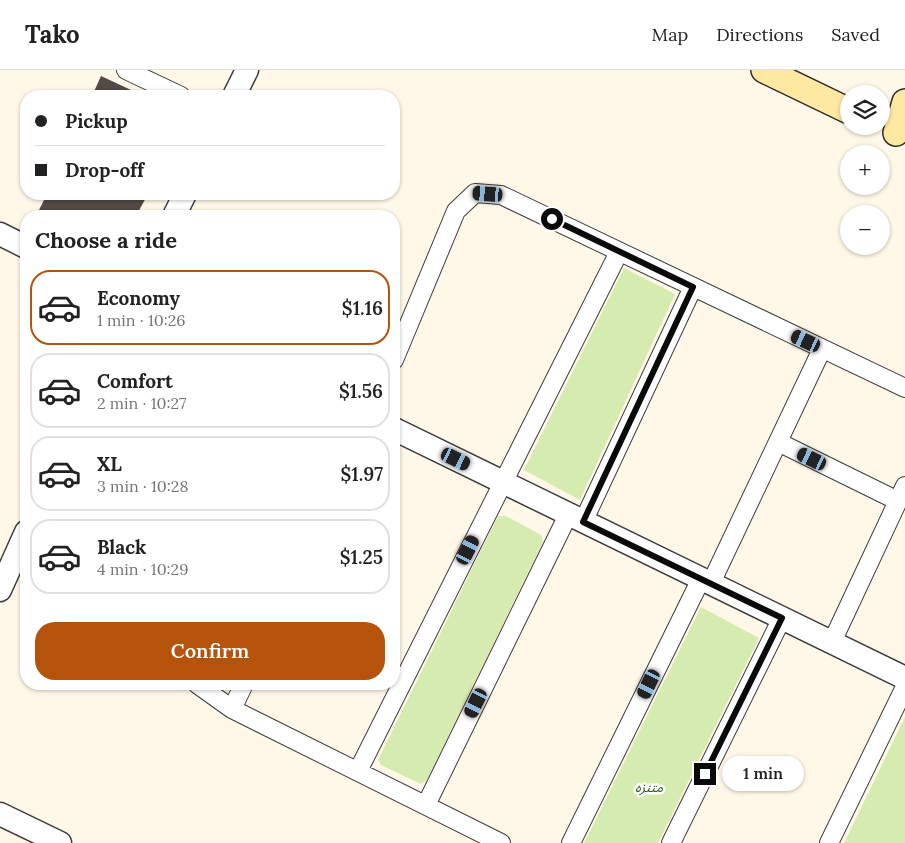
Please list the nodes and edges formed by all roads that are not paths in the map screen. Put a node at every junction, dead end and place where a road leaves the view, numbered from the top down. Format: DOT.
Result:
graph roads {
  1 [pos="126,70"];
  2 [pos="247,70"];
  3 [pos="764,70"];
  4 [pos="168,90"];
  5 [pos="237,90"];
  6 [pos="905,102"];
  7 [pos="840,107"];
  8 [pos="894,132"];
  9 [pos="0,234"];
  10 [pos="20,244"];
  11 [pos="619,252"];
  12 [pos="693,287"];
  13 [pos="400,346"];
  14 [pos="822,349"];
  15 [pos="905,388"];
  16 [pos="400,432"];
  17 [pos="778,442"];
  18 [pos="502,482"];
  19 [pos="901,494"];
  20 [pos="576,518"];
  21 [pos="20,545"];
  22 [pos="706,581"];
  23 [pos="0,590"];
  24 [pos="782,618"];
  25 [pos="832,642"];
  26 [pos="905,678"];
  27 [pos="400,687"];
  28 [pos="905,687"];
  29 [pos="205,690"];
  30 [pos="241,690"];
  31 [pos="398,690"];
  32 [pos="232,709"];
  33 [pos="358,771"];
  34 [pos="426,806"];
  35 [pos="0,814"];
  36 [pos="60,843"];
  37 [pos="501,843"];
  38 [pos="571,843"];
  39 [pos="671,843"];
  40 [pos="829,843"];
  1 -- 4 [label="street"];
  2 -- 5 [label="street"];
  3 -- 7 [label="main road"];
  6 -- 8 [label="main road"];
  9 -- 10 [label="street"];
  11 -- 12 [label="street"];
  11 -- 13 [label="street"];
  11 -- 18 [label="street"];
  12 -- 14 [label="street"];
  12 -- 20 [label="street"];
  14 -- 15 [label="street"];
  14 -- 17 [label="street"];
  16 -- 18 [label="street"];
  17 -- 19 [label="street"];
  17 -- 22 [label="street"];
  18 -- 20 [label="street"];
  18 -- 27 [label="street"];
  19 -- 25 [label="street"];
  20 -- 22 [label="street"];
  20 -- 34 [label="street"];
  21 -- 23 [label="street"];
  22 -- 24 [label="street"];
  22 -- 38 [label="street"];
  24 -- 25 [label="street"];
  24 -- 39 [label="street"];
  25 -- 26 [label="street"];
  28 -- 40 [label="street"];
  29 -- 32 [label="street"];
  30 -- 32 [label="street"];
  31 -- 33 [label="street"];
  32 -- 33 [label="street"];
  33 -- 34 [label="street"];
  34 -- 37 [label="street"];
  35 -- 36 [label="street"];
}
